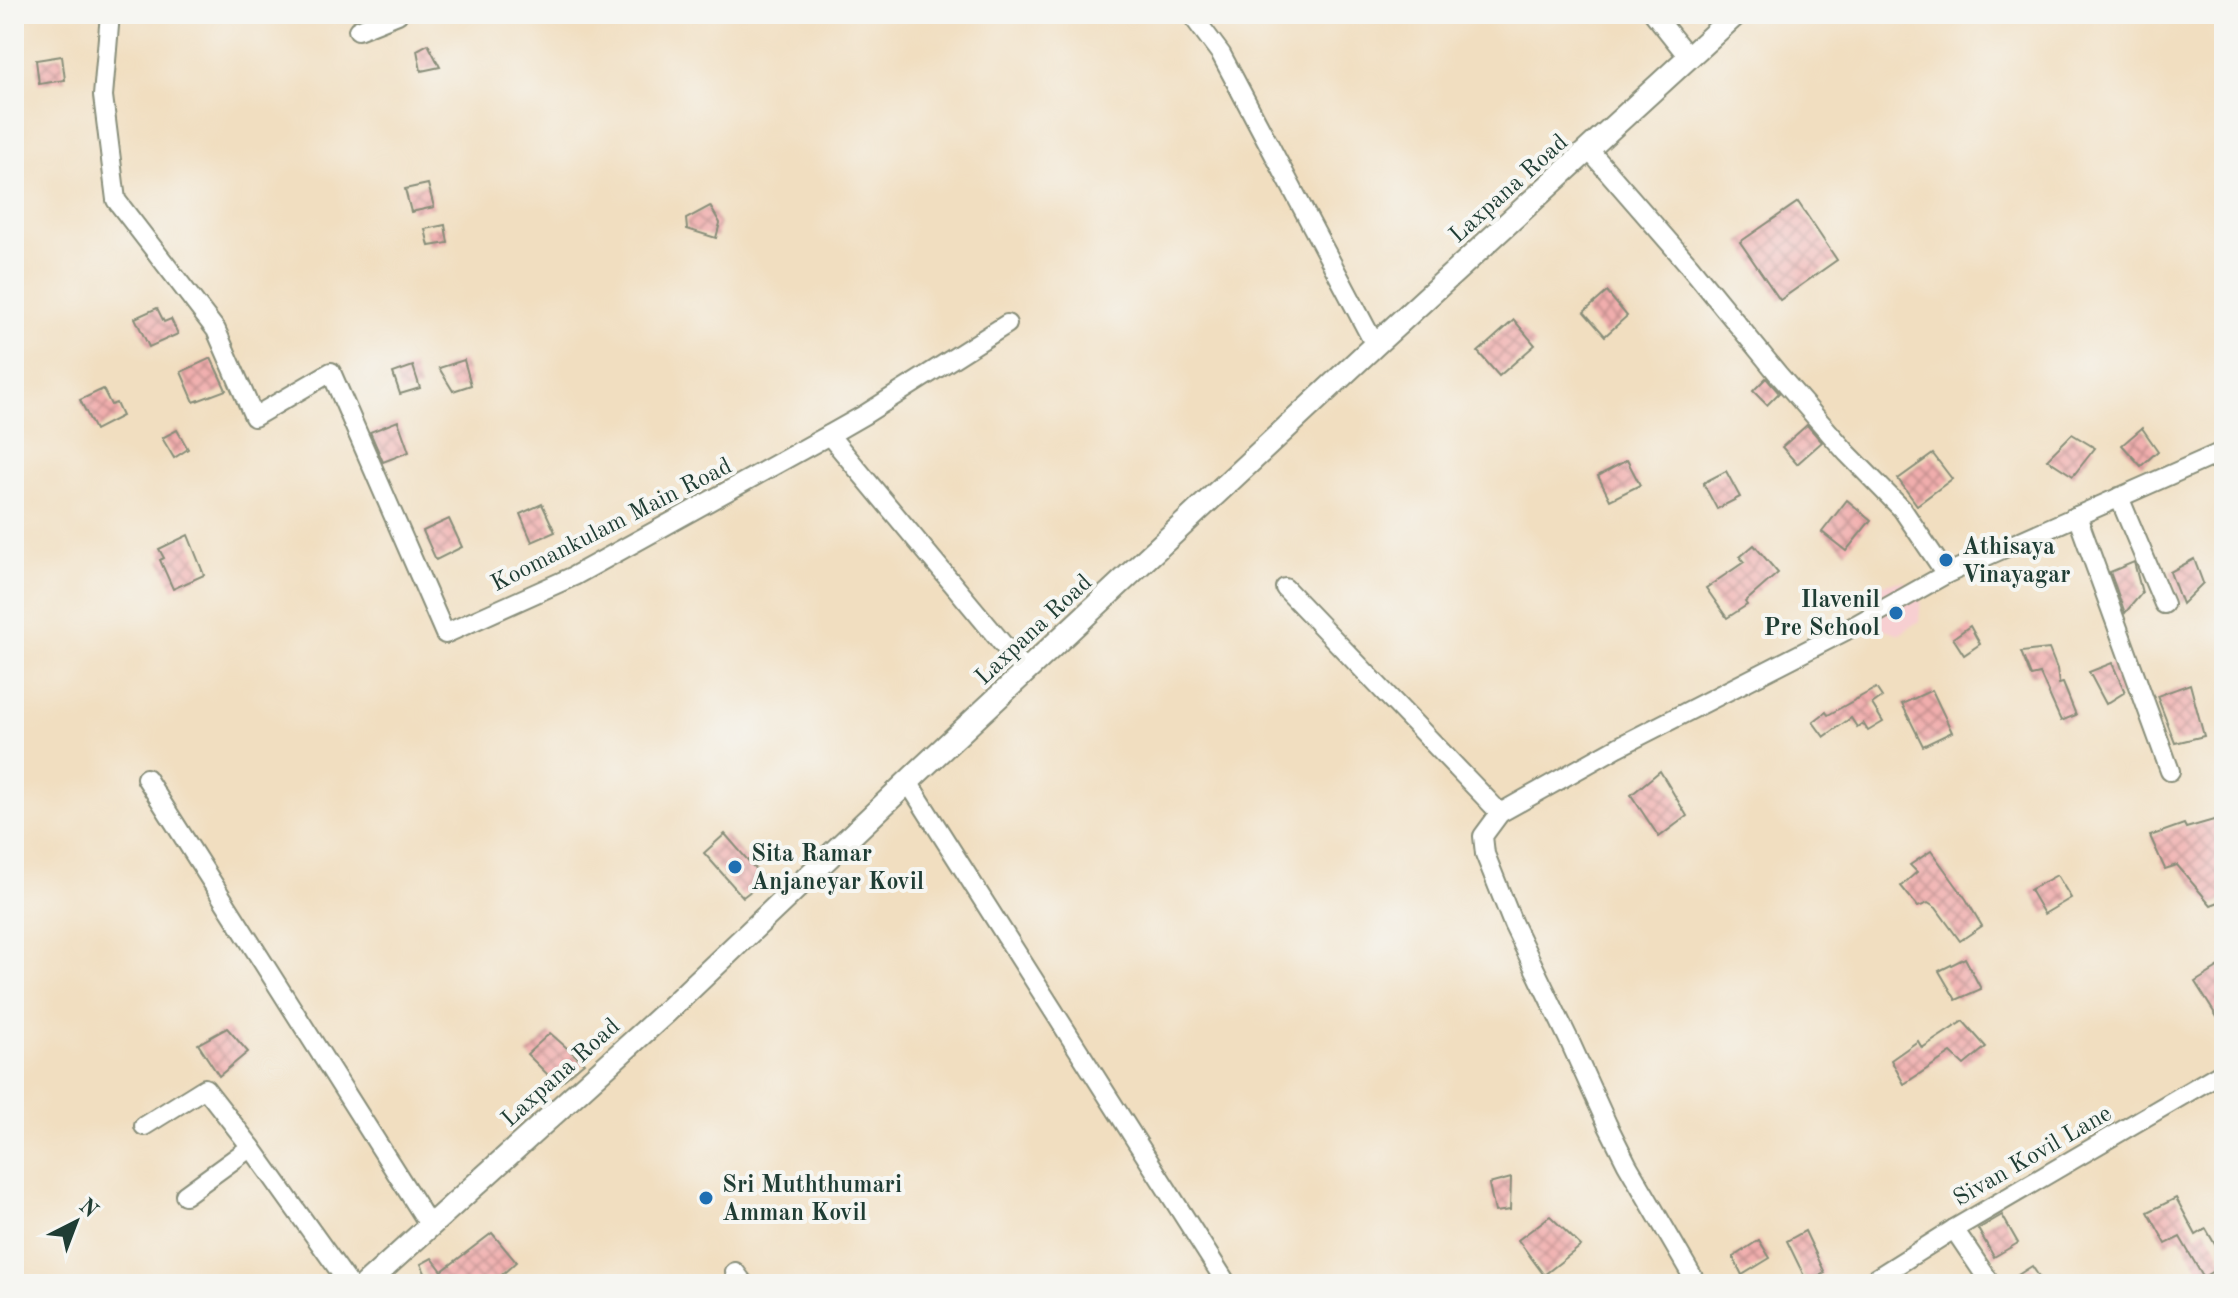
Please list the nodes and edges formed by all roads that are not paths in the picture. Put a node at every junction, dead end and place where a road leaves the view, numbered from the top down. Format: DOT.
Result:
graph roads {
  1 [pos="110,14"];
  2 [pos="398,14"];
  3 [pos="1191,14"];
  4 [pos="1654,14"];
  5 [pos="1736,14"];
  6 [pos="358,30"];
  7 [pos="1689,58"];
  8 [pos="1589,150"];
  9 [pos="1007,324"];
  10 [pos="1375,345"];
  11 [pos="829,435"];
  12 [pos="2224,451"];
  13 [pos="2119,497"];
  14 [pos="2077,516"];
  15 [pos="1946,574"];
  16 [pos="1285,588"];
  17 [pos="2164,604"];
  18 [pos="1026,672"];
  19 [pos="2170,771"];
  20 [pos="146,778"];
  21 [pos="908,782"];
  22 [pos="1500,813"];
  23 [pos="2224,1071"];
  24 [pos="144,1126"];
  25 [pos="251,1147"];
  26 [pos="185,1195"];
  27 [pos="430,1226"];
  28 [pos="1954,1229"];
  29 [pos="349,1284"];
  30 [pos="366,1284"];
  31 [pos="1227,1284"];
  32 [pos="1697,1284"];
  33 [pos="1867,1284"];
  34 [pos="1991,1284"];
  1 -- 11 [label="street, Koomankulam Main Road"];
  2 -- 6 [label="street"];
  3 -- 10 [label="street"];
  4 -- 7 [label="street"];
  5 -- 7 [label="street, Laxpana Road"];
  7 -- 8 [label="street, Laxpana Road"];
  8 -- 10 [label="street, Laxpana Road"];
  8 -- 15 [label="street"];
  9 -- 11 [label="street, Koomankulam Main Road"];
  10 -- 18 [label="street, Laxpana Road"];
  11 -- 18 [label="street"];
  12 -- 13 [label="street"];
  13 -- 14 [label="street"];
  13 -- 17 [label="street"];
  14 -- 15 [label="street"];
  14 -- 19 [label="street"];
  15 -- 22 [label="street"];
  16 -- 22 [label="street"];
  18 -- 21 [label="street, Laxpana Road"];
  20 -- 27 [label="street"];
  21 -- 27 [label="street, Laxpana Road"];
  21 -- 31 [label="street"];
  22 -- 32 [label="street"];
  23 -- 28 [label="street, Sivan Kovil Lane"];
  24 -- 25 [label="street"];
  25 -- 26 [label="street"];
  25 -- 29 [label="street"];
  27 -- 30 [label="street, Laxpana Road"];
  28 -- 33 [label="street, Sivan Kovil Lane"];
  28 -- 34 [label="street"];
}
